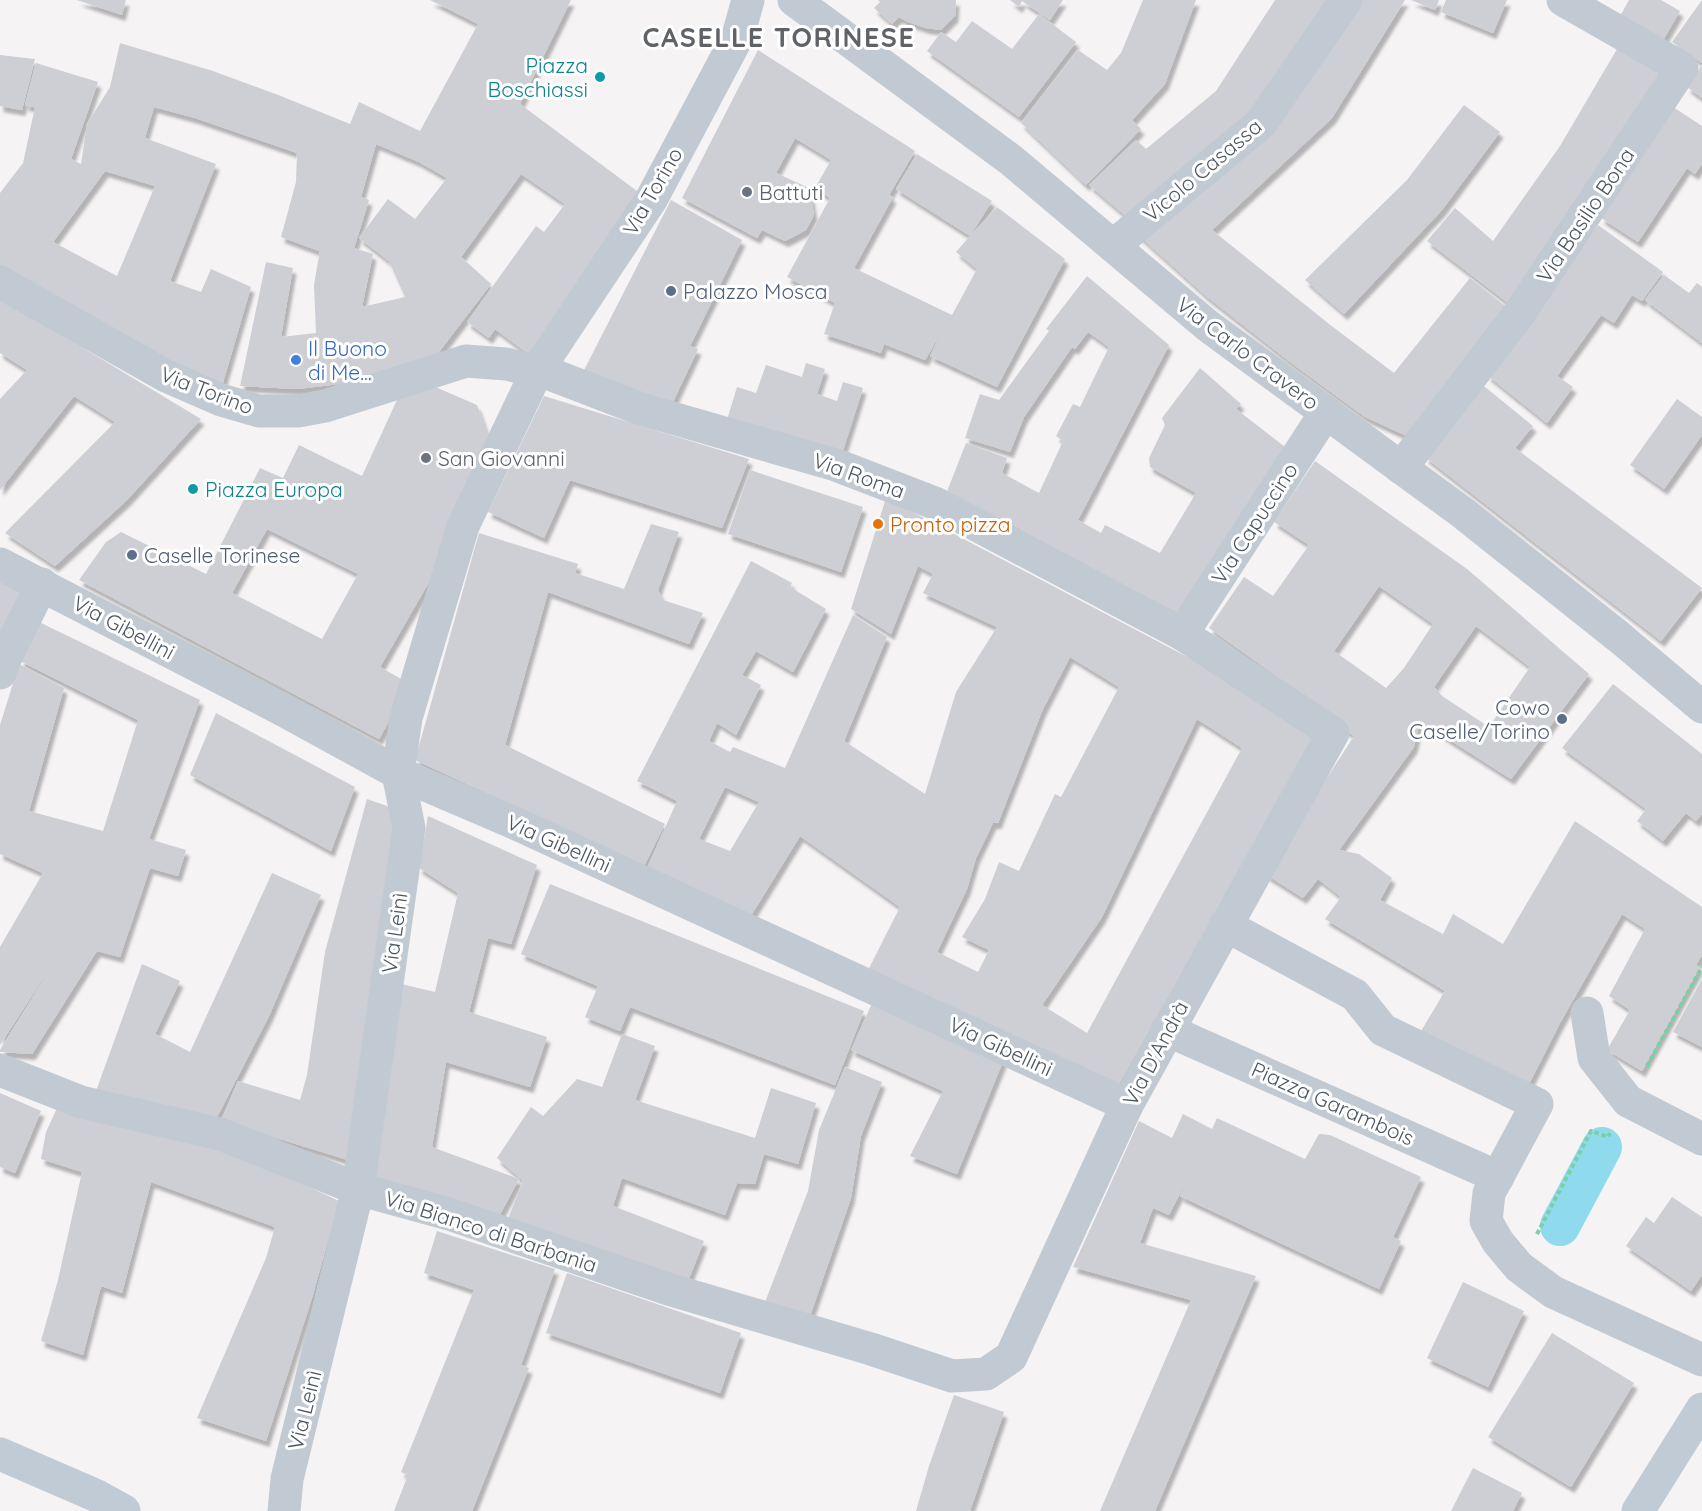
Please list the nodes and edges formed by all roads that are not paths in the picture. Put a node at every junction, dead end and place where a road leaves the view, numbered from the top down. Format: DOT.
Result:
graph roads {
  1 [pos="748,0"];
  2 [pos="794,0"];
  3 [pos="1346,0"];
  4 [pos="1563,0"];
  5 [pos="1113,246"];
  6 [pos="0,282"];
  7 [pos="544,373"];
  8 [pos="1326,412"];
  9 [pos="1401,468"];
  10 [pos="0,564"];
  11 [pos="42,584"];
  12 [pos="1182,634"];
  13 [pos="0,673"];
  14 [pos="1702,707"];
  15 [pos="1333,733"];
  16 [pos="398,773"];
  17 [pos="1225,925"];
  18 [pos="1587,1013"];
  19 [pos="1167,1030"];
  20 [pos="0,1070"];
  21 [pos="1127,1106"];
  22 [pos="1702,1139"];
  23 [pos="1498,1177"];
  24 [pos="358,1189"];
  25 [pos="1702,1360"];
  26 [pos="986,1374"];
  27 [pos="1702,1410"];
  28 [pos="0,1454"];
  29 [pos="124,1511"];
  30 [pos="284,1511"];
  31 [pos="1638,1511"];
  1 -- 7 [label="street, Via Torino"];
  2 -- 5 [label="street, Via Carlo Cravero"];
  3 -- 5 [label="street, Vicolo Casassa"];
  4 -- 9 [label="street, Via Basilio Bona"];
  5 -- 8 [label="street, Via Carlo Cravero"];
  6 -- 7 [label="street, Via Torino"];
  7 -- 12 [label="street, Via Roma"];
  7 -- 16 [label="street, Via Leinì"];
  8 -- 9 [label="street, Via Carlo Cravero"];
  8 -- 12 [label="street, Via Capuccino"];
  9 -- 14 [label="street, Via Carlo Cravero"];
  10 -- 11 [label="street, Via Gibellini"];
  11 -- 13 [label="street"];
  11 -- 16 [label="street, Via Gibellini"];
  12 -- 15 [label="street, Via Roma"];
  15 -- 17 [label="street, Via D'Andrà"];
  16 -- 21 [label="street, Via Gibellini"];
  16 -- 24 [label="street, Via Leinì"];
  17 -- 19 [label="street, Via D'Andrà"];
  17 -- 23 [label="street"];
  18 -- 22 [label="street"];
  19 -- 21 [label="street, Via D'Andrà"];
  19 -- 23 [label="street, Piazza Garambois"];
  20 -- 24 [label="street, Via Bianco di Barbania"];
  21 -- 26 [label="street, Via D'Andrà"];
  23 -- 25 [label="street"];
  24 -- 26 [label="street, Via Bianco di Barbania"];
  24 -- 30 [label="street, Via Leinì"];
  27 -- 31 [label="main road"];
  28 -- 29 [label="main road"];
}
